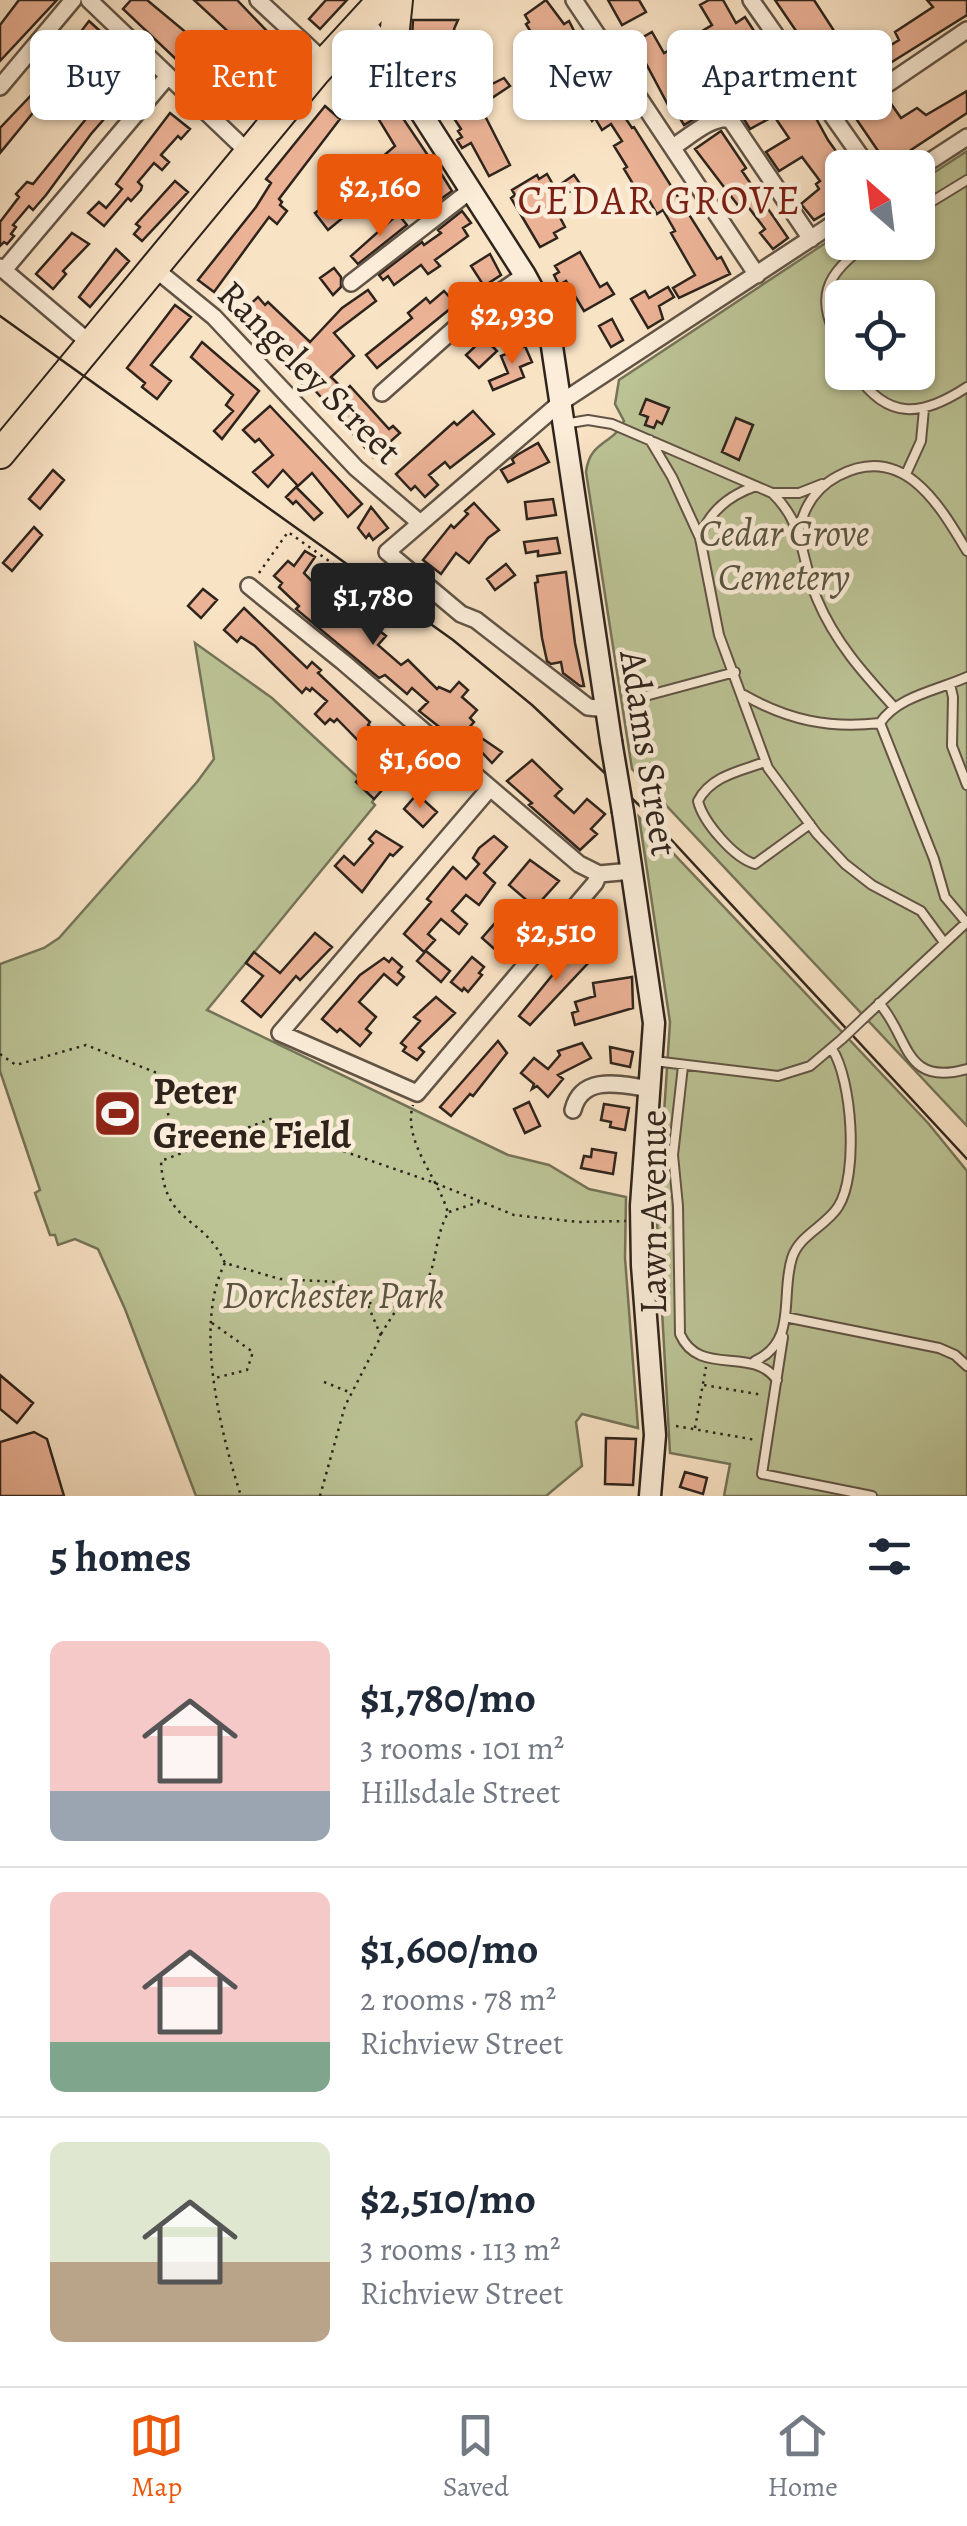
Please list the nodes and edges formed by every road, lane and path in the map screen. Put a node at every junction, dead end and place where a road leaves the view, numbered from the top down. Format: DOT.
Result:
graph roads {
  1 [pos="73,0"];
  2 [pos="258,0"];
  3 [pos="398,0"];
  4 [pos="574,0"];
  5 [pos="751,0"];
  6 [pos="92,1"];
  7 [pos="365,18"];
  8 [pos="395,30"];
  9 [pos="967,30"];
  10 [pos="324,62"];
  11 [pos="168,76"];
  12 [pos="892,82"];
  13 [pos="0,87"];
  14 [pos="426,120"];
  15 [pos="967,136"];
  16 [pos="673,147"];
  17 [pos="856,150"];
  18 [pos="249,153"];
  19 [pos="935,158"];
  20 [pos="967,180"];
  21 [pos="472,190"];
  22 [pos="935,200"];
  23 [pos="825,230"];
  24 [pos="811,239"];
  25 [pos="847,260"];
  26 [pos="154,268"];
  27 [pos="2,269"];
  28 [pos="525,274"];
  29 [pos="757,274"];
  30 [pos="831,280"];
  31 [pos="350,283"];
  32 [pos="91,344"];
  33 [pos="967,386"];
  34 [pos="870,390"];
  35 [pos="382,393"];
  36 [pos="924,409"];
  37 [pos="562,414"];
  38 [pos="650,440"];
  39 [pos="0,454"];
  40 [pos="906,474"];
  41 [pos="822,484"];
  42 [pos="756,486"];
  43 [pos="772,492"];
  44 [pos="419,522"];
  45 [pos="800,530"];
  46 [pos="700,538"];
  47 [pos="967,551"];
  48 [pos="249,586"];
  49 [pos="378,590"];
  50 [pos="735,672"];
  51 [pos="967,677"];
  52 [pos="950,684"];
  53 [pos="744,696"];
  54 [pos="638,698"];
  55 [pos="894,707"];
  56 [pos="607,709"];
  57 [pos="880,723"];
  58 [pos="766,762"];
  59 [pos="967,785"];
  60 [pos="490,788"];
  61 [pos="810,824"];
  62 [pos="632,871"];
  63 [pos="600,874"];
  64 [pos="948,904"];
  65 [pos="930,920"];
  66 [pos="967,922"];
  67 [pos="943,941"];
  68 [pos="879,1003"];
  69 [pos="832,1048"];
  70 [pos="0,1054"];
  71 [pos="654,1061"];
  72 [pos="683,1066"];
  73 [pos="967,1070"];
  74 [pos="651,1088"];
  75 [pos="414,1103"];
  76 [pos="573,1110"];
  77 [pos="179,1154"];
  78 [pos="435,1183"];
  79 [pos="481,1201"];
  80 [pos="448,1212"];
  81 [pos="641,1220"];
  82 [pos="224,1264"];
  83 [pos="368,1303"];
  84 [pos="398,1307"];
  85 [pos="786,1317"];
  86 [pos="212,1323"];
  87 [pos="784,1333"];
  88 [pos="381,1336"];
  89 [pos="707,1358"];
  90 [pos="753,1362"];
  91 [pos="967,1366"];
  92 [pos="213,1378"];
  93 [pos="777,1380"];
  94 [pos="324,1382"];
  95 [pos="704,1386"];
  96 [pos="350,1393"];
  97 [pos="774,1396"];
  98 [pos="676,1426"];
  99 [pos="695,1430"];
  100 [pos="767,1442"];
  101 [pos="241,1496"];
  102 [pos="320,1496"];
  103 [pos="650,1496"];
  104 [pos="872,1496"];
  1 -- 13 [label="street"];
  2 -- 10 [label="street"];
  3 -- 8 [label="highway"];
  4 -- 16 [label="street"];
  5 -- 17 [label="street"];
  6 -- 11 [label="street"];
  7 -- 10 [label="highway"];
  9 -- 12 [label="street"];
  10 -- 18 [label="highway"];
  11 -- 18 [label="street"];
  11 -- 27 [label="street"];
  14 -- 21 [label="main road, Adams Street"];
  15 -- 19 [label="street"];
  16 -- 24 [label="street"];
  16 -- 29 [label="street"];
  18 -- 26 [label="highway"];
  20 -- 22 [label="lane"];
  21 -- 28 [label="main road, Adams Street"];
  21 -- 31 [label="street"];
  23 -- 24 [label="street"];
  24 -- 29 [label="street"];
  25 -- 30 [label="lane"];
  26 -- 32 [label="highway"];
  26 -- 44 [label="street, Rangeley Street"];
  27 -- 32 [label="street"];
  28 -- 35 [label="street"];
  28 -- 37 [label="main road, Adams Street"];
  29 -- 37 [label="street"];
  32 -- 39 [label="highway"];
  33 -- 36 [label="lane"];
  34 -- 36 [label="lane"];
  36 -- 40 [label="lane"];
  37 -- 38 [label="lane"];
  37 -- 44 [label="street"];
  37 -- 56 [label="main road, Adams Street"];
  38 -- 42 [label="lane"];
  38 -- 46 [label="lane"];
  40 -- 41 [label="lane"];
  40 -- 47 [label="lane"];
  41 -- 43 [label="lane"];
  41 -- 45 [label="lane"];
  42 -- 43 [label="lane"];
  42 -- 46 [label="lane"];
  43 -- 45 [label="lane"];
  44 -- 56 [label="street"];
  45 -- 55 [label="lane"];
  46 -- 50 [label="lane"];
  48 -- 49 [label="path"];
  48 -- 60 [label="street"];
  50 -- 53 [label="lane"];
  50 -- 54 [label="lane"];
  51 -- 52 [label="lane"];
  52 -- 55 [label="lane"];
  52 -- 59 [label="lane"];
  53 -- 57 [label="lane"];
  53 -- 58 [label="lane"];
  55 -- 57 [label="lane"];
  56 -- 62 [label="main road, Adams Street, bridge"];
  57 -- 64 [label="lane"];
  58 -- 61 [label="lane"];
  58 -- 61 [label="lane"];
  60 -- 63 [label="street"];
  60 -- 63 [label="street"];
  61 -- 65 [label="lane"];
  62 -- 63 [label="street"];
  62 -- 71 [label="main road, Adams Street"];
  64 -- 65 [label="lane"];
  64 -- 66 [label="lane"];
  65 -- 67 [label="lane"];
  66 -- 67 [label="lane"];
  67 -- 68 [label="lane"];
  68 -- 69 [label="lane, bridge"];
  68 -- 73 [label="lane"];
  69 -- 72 [label="lane"];
  69 -- 85 [label="lane"];
  70 -- 77 [label="path"];
  71 -- 72 [label="lane"];
  71 -- 74 [label="main road, Adams Street"];
  72 -- 89 [label="lane, Lawn Avenue"];
  74 -- 76 [label="street"];
  74 -- 81 [label="main road, Adams Street"];
  75 -- 78 [label="path"];
  77 -- 78 [label="path"];
  77 -- 82 [label="path"];
  78 -- 79 [label="path"];
  78 -- 80 [label="path"];
  79 -- 80 [label="path"];
  79 -- 81 [label="path"];
  80 -- 84 [label="path"];
  81 -- 103 [label="main road, Adams Street"];
  82 -- 83 [label="path"];
  82 -- 86 [label="path"];
  83 -- 84 [label="path"];
  83 -- 88 [label="path"];
  84 -- 88 [label="path"];
  85 -- 87 [label="lane"];
  85 -- 91 [label="lane"];
  86 -- 92 [label="path"];
  86 -- 92 [label="path"];
  87 -- 90 [label="lane"];
  87 -- 93 [label="lane"];
  88 -- 96 [label="path"];
  89 -- 90 [label="lane, Lawn Avenue"];
  89 -- 95 [label="path"];
  90 -- 93 [label="lane"];
  92 -- 101 [label="path"];
  93 -- 97 [label="lane"];
  94 -- 96 [label="path"];
  95 -- 97 [label="path"];
  95 -- 99 [label="path"];
  96 -- 102 [label="path"];
  97 -- 100 [label="lane"];
  98 -- 99 [label="path"];
  99 -- 100 [label="path"];
  100 -- 104 [label="lane"];
}
